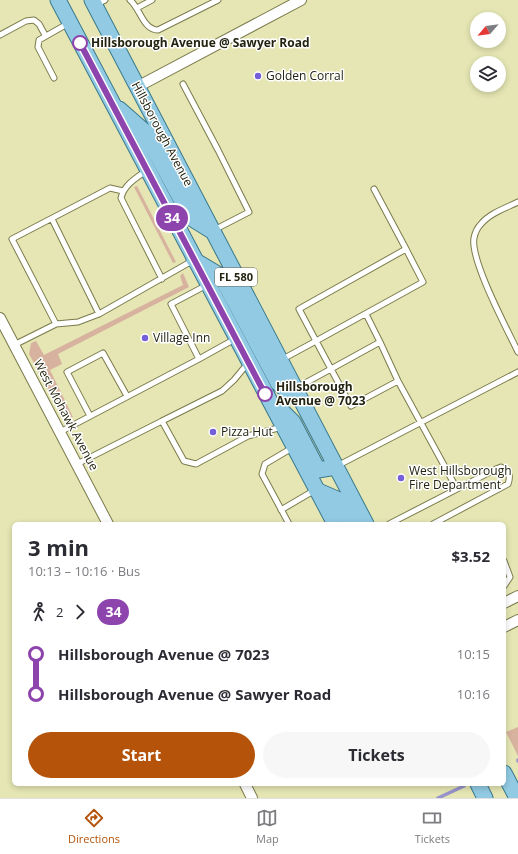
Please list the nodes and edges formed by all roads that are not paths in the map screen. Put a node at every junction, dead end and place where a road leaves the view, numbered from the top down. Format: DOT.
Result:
graph roads {
  1 [pos="58,0"];
  2 [pos="130,0"];
  3 [pos="152,0"];
  4 [pos="218,0"];
  5 [pos="301,0"];
  6 [pos="97,2"];
  7 [pos="137,8"];
  8 [pos="69,23"];
  9 [pos="0,35"];
  10 [pos="45,35"];
  11 [pos="54,78"];
  12 [pos="183,84"];
  13 [pos="137,87"];
  14 [pos="112,103"];
  15 [pos="147,170"];
  16 [pos="374,189"];
  17 [pos="123,191"];
  18 [pos="518,202"];
  19 [pos="52,218"];
  20 [pos="212,231"];
  21 [pos="406,250"];
  22 [pos="194,260"];
  23 [pos="162,279"];
  24 [pos="208,285"];
  25 [pos="99,314"];
  26 [pos="366,314"];
  27 [pos="0,318"];
  28 [pos="56,324"];
  29 [pos="236,338"];
  30 [pos="316,341"];
  31 [pos="380,342"];
  32 [pos="14,345"];
  33 [pos="518,352"];
  34 [pos="199,359"];
  35 [pos="280,360"];
  36 [pos="248,362"];
  37 [pos="331,369"];
  38 [pos="518,372"];
  39 [pos="398,380"];
  40 [pos="295,388"];
  41 [pos="265,394"];
  42 [pos="127,396"];
  43 [pos="303,404"];
  44 [pos="90,416"];
  45 [pos="162,421"];
  46 [pos="421,422"];
  47 [pos="282,426"];
  48 [pos="60,432"];
  49 [pos="294,447"];
  50 [pos="77,464"];
  51 [pos="336,466"];
  52 [pos="457,489"];
  53 [pos="316,490"];
  54 [pos="282,510"];
  55 [pos="107,522"];
  56 [pos="288,522"];
  57 [pos="334,522"];
  58 [pos="351,522"];
  59 [pos="365,522"];
  60 [pos="393,522"];
  61 [pos="437,522"];
  62 [pos="506,566"];
  63 [pos="506,583"];
  64 [pos="518,596"];
  65 [pos="506,602"];
  66 [pos="518,620"];
  67 [pos="506,626"];
  68 [pos="506,777"];
  69 [pos="246,786"];
  70 [pos="479,786"];
  71 [pos="252,798"];
  72 [pos="485,798"];
  73 [pos="517,798"];
  1 -- 8 [label="main road, FL 580"];
  2 -- 7 [label="lane"];
  3 -- 7 [label="lane"];
  4 -- 7 [label="lane"];
  5 -- 13 [label="street"];
  6 -- 13 [label="main road, Hillsborough Avenue / FL 580"];
  8 -- 10 [label="lane"];
  8 -- 14 [label="main road, FL 580"];
  9 -- 10 [label="lane"];
  10 -- 11 [label="lane"];
  12 -- 20 [label="lane"];
  13 -- 20 [label="main road, Hillsborough Avenue / FL 580"];
  14 -- 15 [label="main road, FL 580"];
  14 -- 20 [label="main road"];
  15 -- 17 [label="lane"];
  15 -- 22 [label="main road, FL 580"];
  16 -- 21 [label="lane"];
  17 -- 19 [label="lane"];
  17 -- 23 [label="lane"];
  18 -- 33 [label="lane"];
  19 -- 25 [label="lane"];
  19 -- 28 [label="lane"];
  20 -- 35 [label="main road, Hillsborough Avenue / FL 580"];
  21 -- 26 [label="lane"];
  21 -- 30 [label="lane"];
  22 -- 23 [label="lane"];
  22 -- 24 [label="main road, FL 580"];
  22 -- 43 [label="main road"];
  23 -- 25 [label="lane"];
  24 -- 29 [label="main road, FL 580"];
  24 -- 34 [label="lane"];
  25 -- 28 [label="lane"];
  26 -- 30 [label="lane"];
  26 -- 31 [label="lane"];
  27 -- 32 [label="street, West Mohawk Avenue"];
  28 -- 32 [label="lane"];
  29 -- 34 [label="lane"];
  29 -- 36 [label="main road, FL 580"];
  30 -- 35 [label="lane"];
  30 -- 37 [label="lane"];
  31 -- 37 [label="lane"];
  31 -- 39 [label="lane"];
  32 -- 48 [label="street, West Mohawk Avenue"];
  34 -- 42 [label="lane"];
  35 -- 40 [label="main road, Hillsborough Avenue / FL 580"];
  36 -- 41 [label="main road, FL 580"];
  36 -- 45 [label="lane"];
  37 -- 39 [label="lane"];
  37 -- 40 [label="lane"];
  38 -- 46 [label="lane"];
  39 -- 46 [label="lane"];
  40 -- 43 [label="main road, Hillsborough Avenue / FL 580"];
  41 -- 47 [label="main road, FL 580"];
  41 -- 51 [label="main road"];
  42 -- 44 [label="lane"];
  42 -- 44 [label="lane"];
  43 -- 51 [label="main road, Hillsborough Avenue / FL 580"];
  44 -- 48 [label="lane"];
  45 -- 47 [label="lane"];
  45 -- 50 [label="lane"];
  46 -- 51 [label="lane"];
  46 -- 52 [label="lane"];
  47 -- 49 [label="main road, FL 580"];
  48 -- 50 [label="street, West Mohawk Avenue"];
  49 -- 53 [label="main road, FL 580"];
  49 -- 54 [label="lane"];
  50 -- 55 [label="street, West Mohawk Avenue"];
  51 -- 59 [label="main road, Hillsborough Avenue / FL 580"];
  52 -- 60 [label="lane"];
  52 -- 61 [label="lane"];
  53 -- 54 [label="lane"];
  53 -- 57 [label="main road, FL 580"];
  53 -- 58 [label="main road"];
  54 -- 56 [label="lane"];
  62 -- 63 [label="lane"];
  64 -- 65 [label="street"];
  66 -- 67 [label="street"];
  68 -- 73 [label="main road"];
  69 -- 71 [label="street"];
  70 -- 72 [label="main road"];
}
